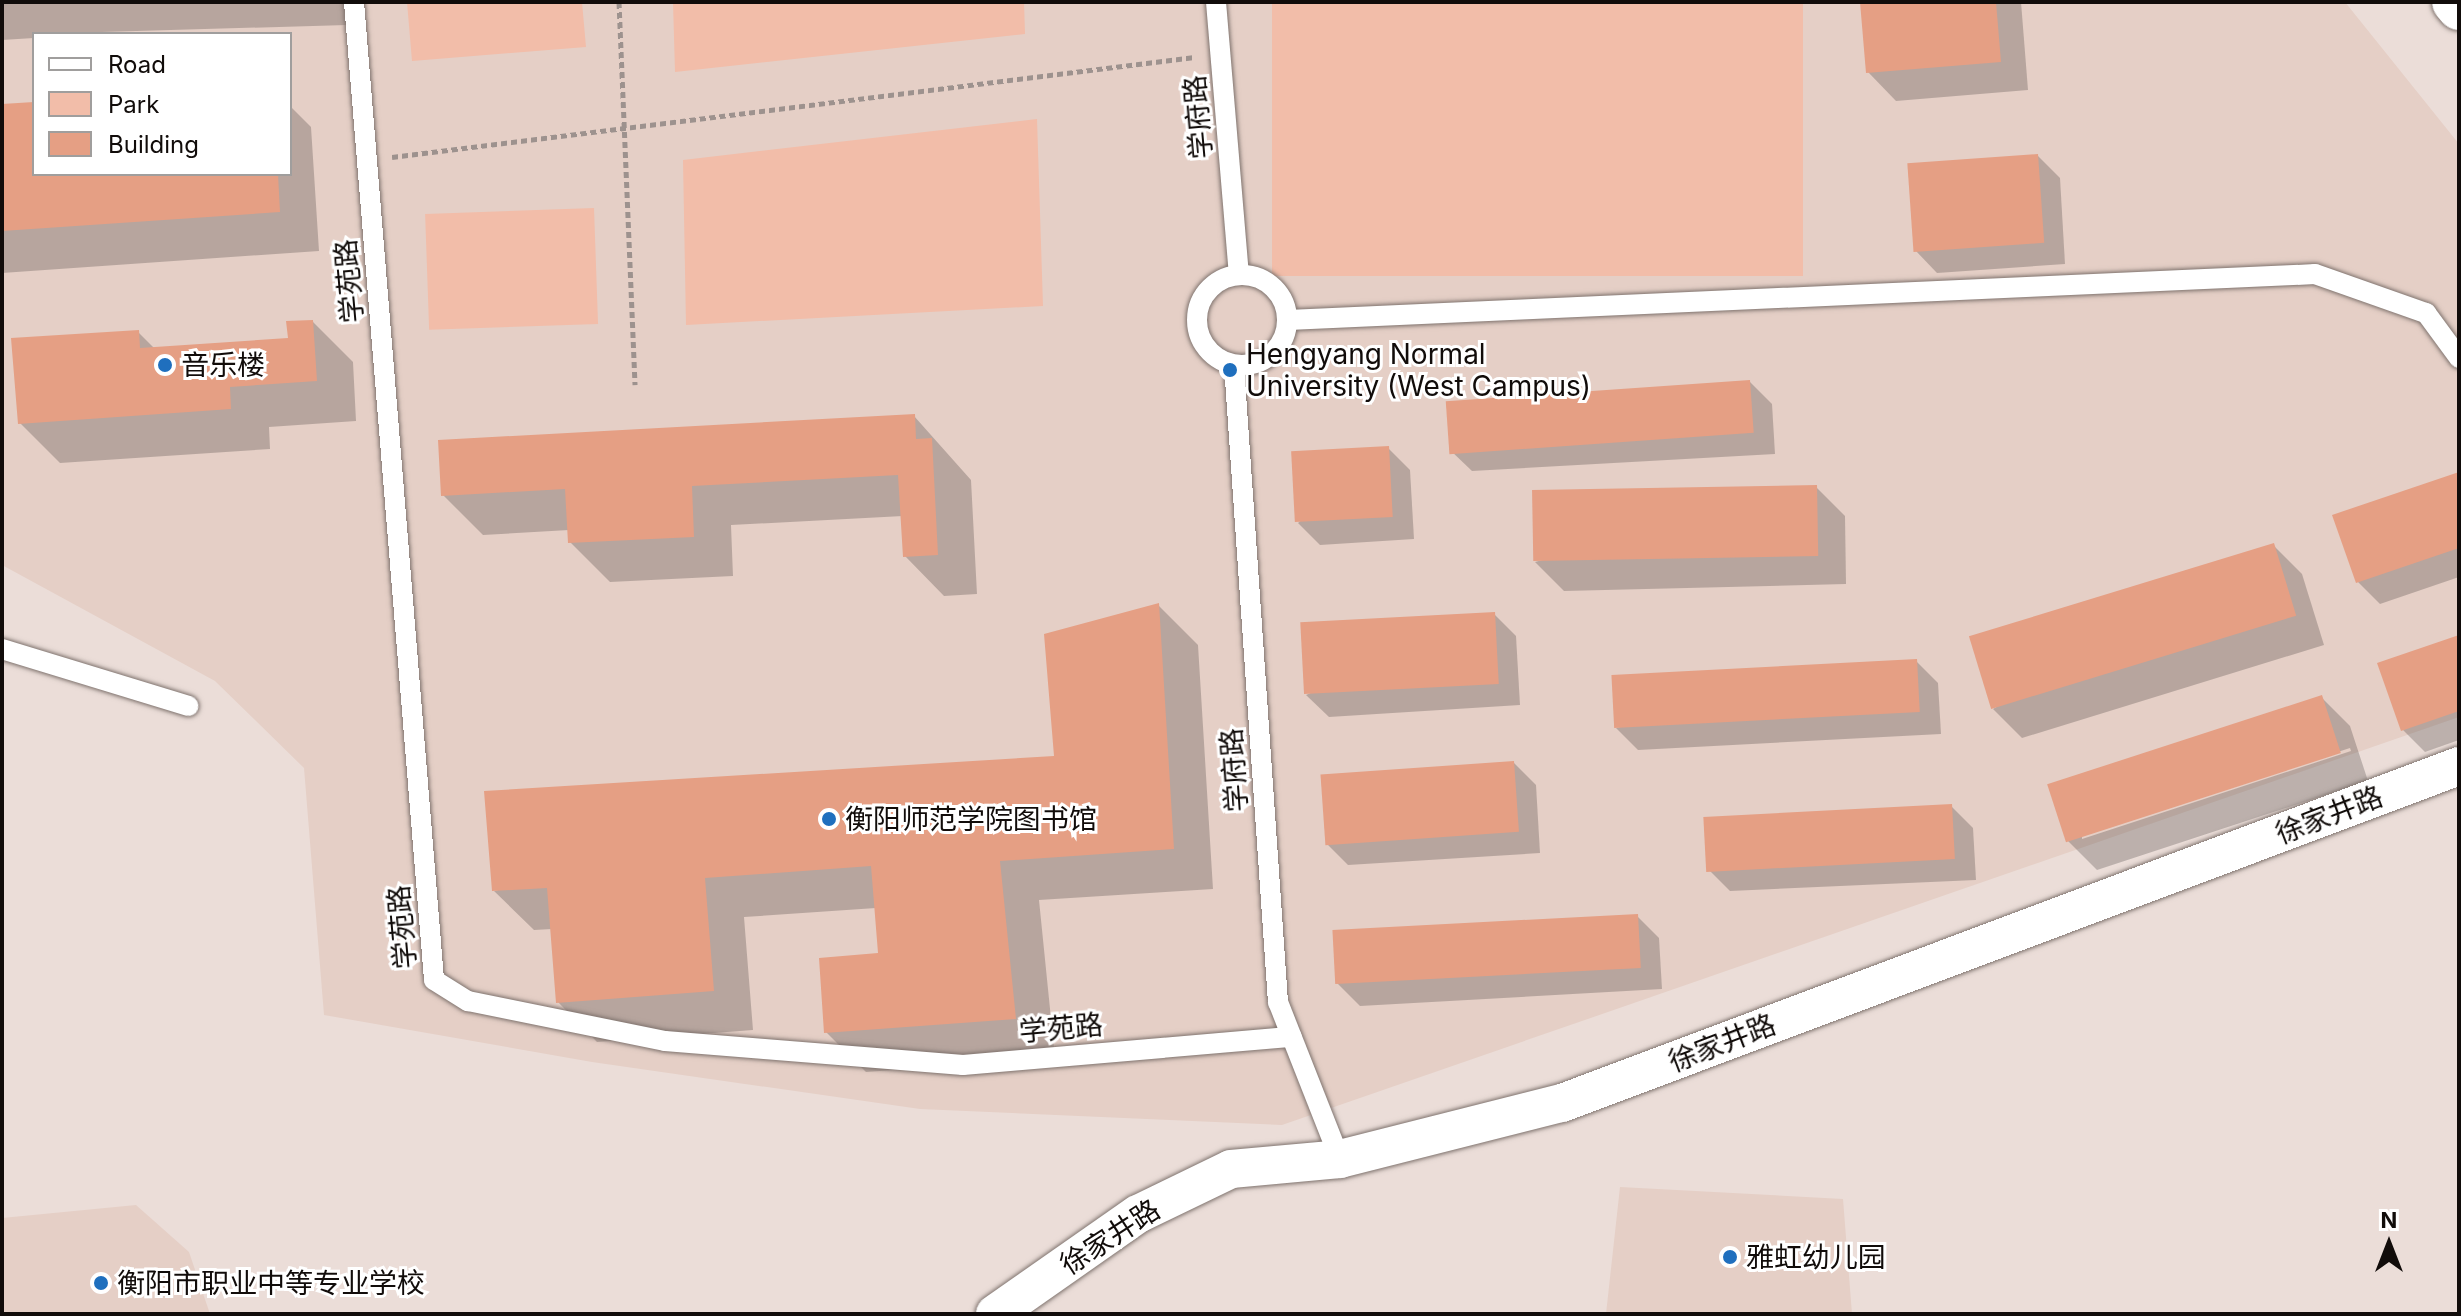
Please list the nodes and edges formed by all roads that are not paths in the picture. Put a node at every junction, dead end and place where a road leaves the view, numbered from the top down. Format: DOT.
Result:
graph roads {
  1 [pos="354,2"];
  2 [pos="1216,2"];
  3 [pos="2454,2"];
  4 [pos="2459,8"];
  5 [pos="1239,274"];
  6 [pos="1288,320"];
  7 [pos="2459,358"];
  8 [pos="1234,365"];
  9 [pos="2,649"];
  10 [pos="188,706"];
  11 [pos="2459,766"];
  12 [pos="1292,1037"];
  13 [pos="1340,1159"];
  14 [pos="995,1314"];
  1 -- 12 [label="lane, 学苑路"];
  2 -- 5 [label="lane, 学府路"];
  3 -- 4 [label="main road"];
  5 -- 6 [label="lane"];
  5 -- 8 [label="lane"];
  6 -- 7 [label="lane"];
  6 -- 8 [label="lane"];
  8 -- 12 [label="lane, 学府路"];
  9 -- 10 [label="lane"];
  11 -- 13 [label="street, 徐家井路"];
  12 -- 13 [label="lane, 学府路"];
  13 -- 14 [label="street, 徐家井路"];
}
